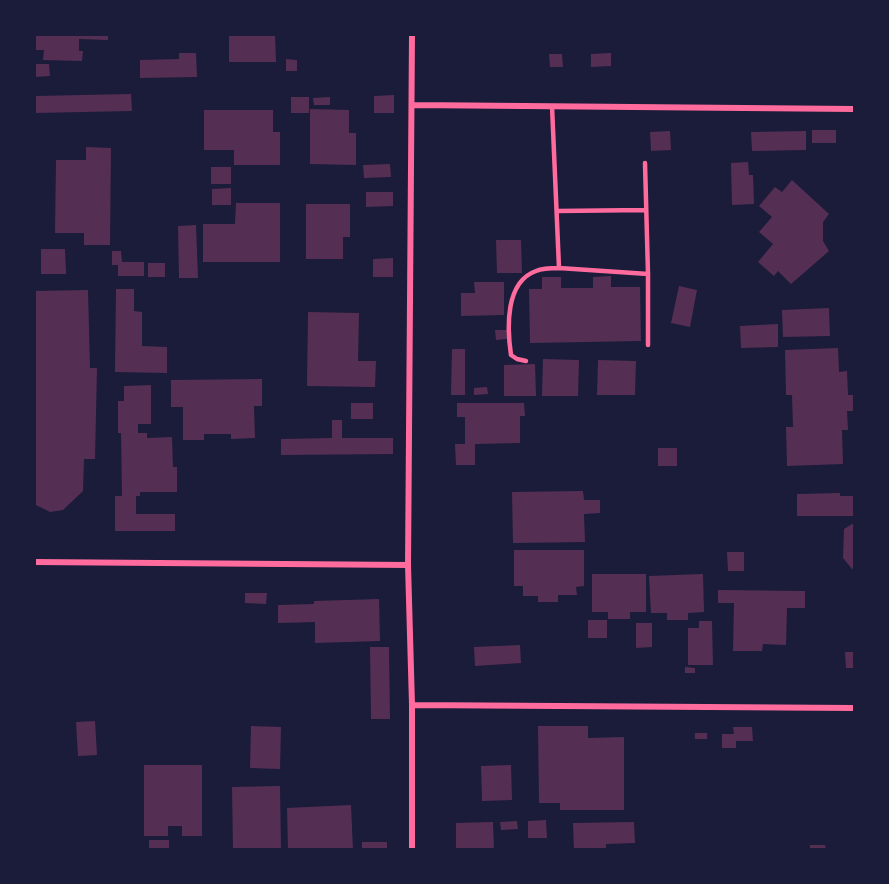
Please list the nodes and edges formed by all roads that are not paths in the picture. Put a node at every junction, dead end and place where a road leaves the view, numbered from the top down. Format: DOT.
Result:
graph roads {
  1 [pos="412,34"];
  2 [pos="413,105"];
  3 [pos="552,106"];
  4 [pos="855,109"];
  5 [pos="645,164"];
  6 [pos="645,210"];
  7 [pos="557,211"];
  8 [pos="560,268"];
  9 [pos="648,274"];
  10 [pos="648,345"];
  11 [pos="526,361"];
  12 [pos="34,562"];
  13 [pos="408,565"];
  14 [pos="412,705"];
  15 [pos="855,708"];
  16 [pos="412,849"];
  1 -- 2 [label="street"];
  2 -- 3 [label="street"];
  2 -- 13 [label="street"];
  3 -- 4 [label="street"];
  3 -- 7 [label="lane"];
  5 -- 6 [label="lane"];
  6 -- 7 [label="lane"];
  6 -- 9 [label="lane"];
  7 -- 8 [label="lane"];
  8 -- 9 [label="lane"];
  8 -- 11 [label="lane"];
  9 -- 10 [label="lane"];
  12 -- 13 [label="street"];
  13 -- 14 [label="street"];
  14 -- 15 [label="street"];
  14 -- 16 [label="street"];
}
